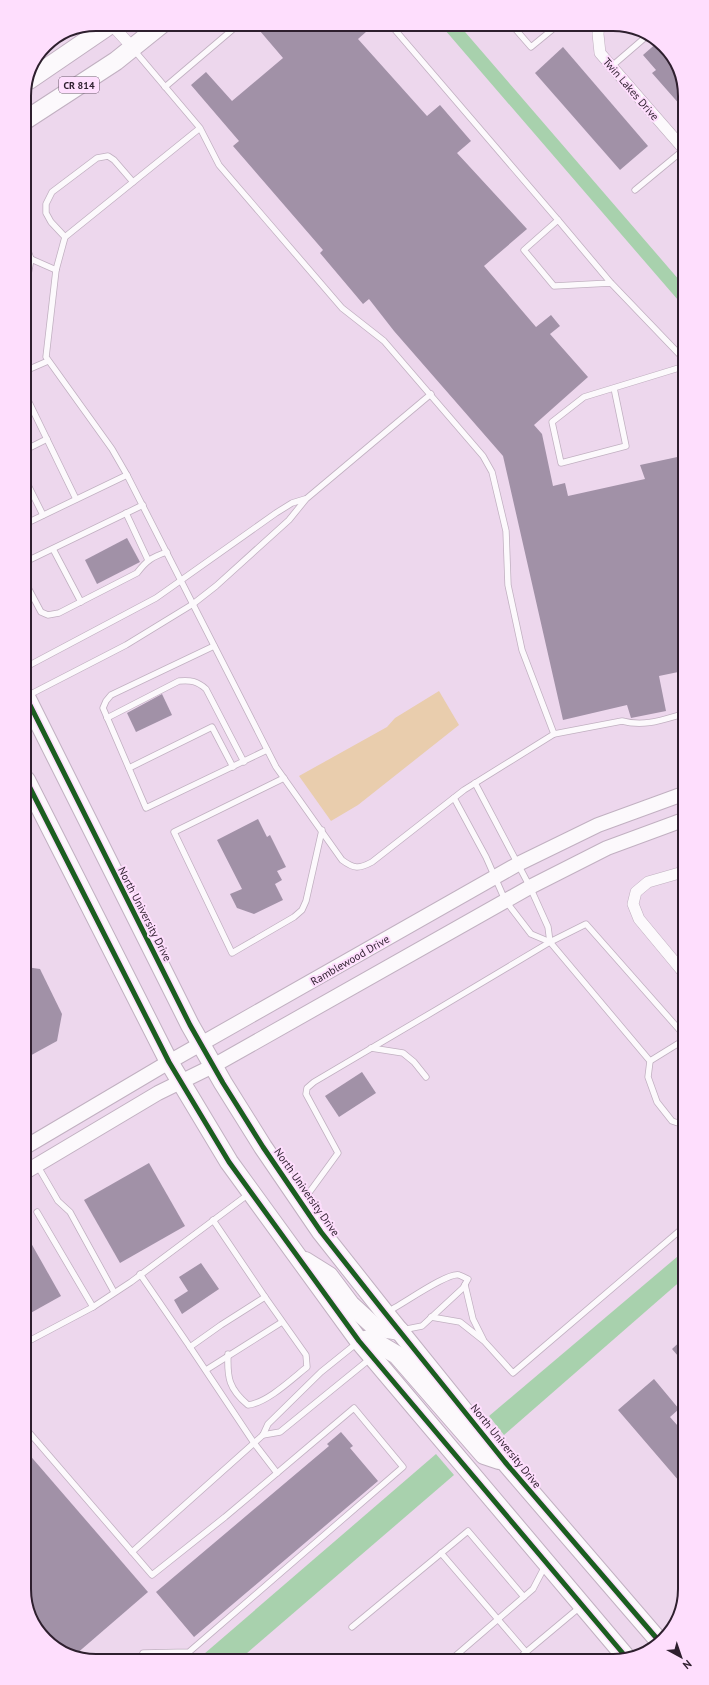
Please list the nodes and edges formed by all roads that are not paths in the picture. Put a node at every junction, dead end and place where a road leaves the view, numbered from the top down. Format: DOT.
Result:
graph roads {
  1 [pos="101,31"];
  2 [pos="117,31"];
  3 [pos="154,31"];
  4 [pos="231,31"];
  5 [pos="396,31"];
  6 [pos="517,31"];
  7 [pos="550,31"];
  8 [pos="598,31"];
  9 [pos="644,39"];
  10 [pos="133,48"];
  11 [pos="612,66"];
  12 [pos="34,77"];
  13 [pos="165,87"];
  14 [pos="31,116"];
  15 [pos="200,128"];
  16 [pos="678,143"];
  17 [pos="678,155"];
  18 [pos="133,182"];
  19 [pos="635,190"];
  20 [pos="558,220"];
  21 [pos="65,237"];
  22 [pos="31,259"];
  23 [pos="56,270"];
  24 [pos="611,283"];
  25 [pos="678,353"];
  26 [pos="48,361"];
  27 [pos="31,368"];
  28 [pos="678,368"];
  29 [pos="614,388"];
  30 [pos="431,394"];
  31 [pos="31,406"];
  32 [pos="47,439"];
  33 [pos="31,447"];
  34 [pos="127,475"];
  35 [pos="31,491"];
  36 [pos="76,499"];
  37 [pos="306,499"];
  38 [pos="143,505"];
  39 [pos="126,513"];
  40 [pos="43,515"];
  41 [pos="31,521"];
  42 [pos="53,549"];
  43 [pos="167,552"];
  44 [pos="31,559"];
  45 [pos="148,560"];
  46 [pos="182,581"];
  47 [pos="31,593"];
  48 [pos="81,602"];
  49 [pos="193,604"];
  50 [pos="214,646"];
  51 [pos="31,664"];
  52 [pos="31,694"];
  53 [pos="31,707"];
  54 [pos="678,716"];
  55 [pos="107,718"];
  56 [pos="554,734"];
  57 [pos="267,750"];
  58 [pos="244,762"];
  59 [pos="233,767"];
  60 [pos="129,768"];
  61 [pos="284,778"];
  62 [pos="475,783"];
  63 [pos="31,790"];
  64 [pos="678,796"];
  65 [pos="454,798"];
  66 [pos="678,822"];
  67 [pos="322,830"];
  68 [pos="518,864"];
  69 [pos="678,873"];
  70 [pos="495,878"];
  71 [pos="530,886"];
  72 [pos="505,900"];
  73 [pos="550,942"];
  74 [pos="678,965"];
  75 [pos="678,1029"];
  76 [pos="678,1044"];
  77 [pos="201,1045"];
  78 [pos="371,1048"];
  79 [pos="650,1061"];
  80 [pos="169,1062"];
  81 [pos="213,1066"];
  82 [pos="426,1076"];
  83 [pos="180,1081"];
  84 [pos="678,1122"];
  85 [pos="31,1144"];
  86 [pos="32,1168"];
  87 [pos="250,1193"];
  88 [pos="301,1203"];
  89 [pos="37,1212"];
  90 [pos="213,1220"];
  91 [pos="678,1232"];
  92 [pos="296,1255"];
  93 [pos="140,1274"];
  94 [pos="465,1285"];
  95 [pos="114,1292"];
  96 [pos="265,1297"];
  97 [pos="93,1307"];
  98 [pos="385,1313"];
  99 [pos="431,1317"];
  100 [pos="282,1322"];
  101 [pos="400,1331"];
  102 [pos="31,1340"];
  103 [pos="359,1341"];
  104 [pos="484,1341"];
  105 [pos="190,1347"];
  106 [pos="228,1354"];
  107 [pos="372,1357"];
  108 [pos="206,1370"];
  109 [pos="31,1435"];
  110 [pos="263,1435"];
  111 [pos="254,1443"];
  112 [pos="505,1462"];
  113 [pos="276,1473"];
  114 [pos="132,1552"];
  115 [pos="441,1553"];
  116 [pos="547,1564"];
  117 [pos="524,1597"];
  118 [pos="582,1605"];
  119 [pos="497,1620"];
  120 [pos="352,1627"];
  121 [pos="656,1638"];
  122 [pos="526,1652"];
  123 [pos="623,1653"];
  124 [pos="143,1654"];
  125 [pos="458,1654"];
  1 -- 12 [label="main road, CR 814"];
  2 -- 10 [label="street"];
  3 -- 10 [label="main road, CR 814"];
  4 -- 13 [label="lane"];
  5 -- 20 [label="lane"];
  6 -- 7 [label="lane"];
  8 -- 11 [label="street, Twin Lakes Drive"];
  9 -- 11 [label="lane"];
  10 -- 13 [label="lane"];
  10 -- 14 [label="main road, CR 814"];
  11 -- 16 [label="street, Twin Lakes Drive"];
  13 -- 15 [label="lane"];
  15 -- 18 [label="lane"];
  15 -- 30 [label="lane"];
  17 -- 19 [label="lane"];
  18 -- 21 [label="lane"];
  18 -- 21 [label="lane"];
  20 -- 24 [label="lane"];
  20 -- 24 [label="lane"];
  21 -- 23 [label="lane"];
  22 -- 23 [label="lane"];
  23 -- 26 [label="lane"];
  24 -- 25 [label="lane"];
  26 -- 27 [label="lane"];
  26 -- 34 [label="lane"];
  28 -- 29 [label="lane"];
  29 -- 29 [label="lane"];
  30 -- 37 [label="lane"];
  30 -- 56 [label="lane"];
  31 -- 32 [label="lane"];
  32 -- 33 [label="lane"];
  32 -- 36 [label="lane"];
  34 -- 36 [label="lane"];
  34 -- 38 [label="lane"];
  35 -- 40 [label="lane"];
  36 -- 40 [label="lane"];
  37 -- 46 [label="lane"];
  37 -- 49 [label="lane"];
  38 -- 39 [label="lane"];
  38 -- 43 [label="lane"];
  39 -- 42 [label="lane"];
  39 -- 45 [label="lane"];
  40 -- 41 [label="lane"];
  42 -- 44 [label="lane"];
  42 -- 48 [label="lane"];
  43 -- 45 [label="lane"];
  43 -- 46 [label="lane"];
  45 -- 48 [label="lane"];
  46 -- 49 [label="lane"];
  46 -- 51 [label="lane"];
  47 -- 48 [label="lane"];
  49 -- 50 [label="lane"];
  49 -- 52 [label="lane"];
  50 -- 55 [label="lane"];
  50 -- 57 [label="lane"];
  53 -- 77 [label="main road, North University Drive"];
  54 -- 56 [label="lane"];
  55 -- 58 [label="lane"];
  55 -- 60 [label="lane"];
  56 -- 62 [label="lane"];
  57 -- 58 [label="lane"];
  57 -- 61 [label="lane"];
  58 -- 59 [label="lane"];
  59 -- 60 [label="lane"];
  59 -- 60 [label="lane"];
  61 -- 67 [label="lane"];
  61 -- 67 [label="lane"];
  62 -- 65 [label="lane"];
  62 -- 68 [label="lane"];
  63 -- 80 [label="main road"];
  64 -- 68 [label="street, Ramblewood Drive"];
  65 -- 67 [label="lane"];
  65 -- 70 [label="lane"];
  66 -- 71 [label="street"];
  68 -- 70 [label="street, Ramblewood Drive"];
  68 -- 71 [label="lane"];
  69 -- 74 [label="street"];
  70 -- 72 [label="lane"];
  70 -- 77 [label="street, Ramblewood Drive"];
  71 -- 72 [label="street"];
  71 -- 73 [label="lane"];
  72 -- 73 [label="lane"];
  72 -- 81 [label="street"];
  73 -- 75 [label="lane"];
  73 -- 78 [label="lane"];
  73 -- 79 [label="lane"];
  76 -- 79 [label="lane"];
  77 -- 80 [label="street, Ramblewood Drive"];
  77 -- 81 [label="main road, North University Drive"];
  78 -- 82 [label="lane"];
  78 -- 88 [label="lane"];
  79 -- 84 [label="lane"];
  80 -- 83 [label="main road"];
  80 -- 85 [label="street, Ramblewood Drive"];
  81 -- 83 [label="street"];
  81 -- 88 [label="main road, North University Drive"];
  83 -- 86 [label="street"];
  83 -- 87 [label="main road"];
  86 -- 95 [label="lane"];
  87 -- 90 [label="lane"];
  87 -- 92 [label="main road"];
  88 -- 98 [label="main road, North University Drive"];
  89 -- 97 [label="lane"];
  90 -- 93 [label="lane"];
  90 -- 96 [label="lane"];
  91 -- 104 [label="lane"];
  92 -- 101 [label="main road"];
  92 -- 103 [label="main road"];
  93 -- 95 [label="lane"];
  93 -- 105 [label="lane"];
  94 -- 98 [label="lane"];
  94 -- 99 [label="lane"];
  94 -- 104 [label="lane"];
  95 -- 97 [label="lane"];
  96 -- 100 [label="lane"];
  96 -- 105 [label="lane"];
  97 -- 102 [label="lane"];
  98 -- 101 [label="main road, North University Drive"];
  99 -- 101 [label="lane"];
  99 -- 104 [label="lane"];
  100 -- 106 [label="lane"];
  100 -- 106 [label="lane"];
  101 -- 112 [label="main road, North University Drive"];
  103 -- 107 [label="main road"];
  103 -- 110 [label="lane"];
  103 -- 112 [label="main road"];
  105 -- 108 [label="lane"];
  106 -- 108 [label="lane"];
  107 -- 110 [label="lane"];
  107 -- 116 [label="main road"];
  108 -- 111 [label="lane"];
  109 -- 114 [label="lane"];
  110 -- 111 [label="lane"];
  111 -- 113 [label="lane"];
  111 -- 114 [label="lane"];
  112 -- 121 [label="main road, North University Drive"];
  113 -- 114 [label="lane"];
  113 -- 124 [label="lane"];
  115 -- 117 [label="lane"];
  115 -- 119 [label="lane"];
  115 -- 120 [label="lane"];
  116 -- 117 [label="lane"];
  116 -- 118 [label="main road"];
  117 -- 119 [label="lane"];
  118 -- 122 [label="lane"];
  118 -- 123 [label="main road"];
  119 -- 122 [label="lane"];
  119 -- 125 [label="lane"];
}
